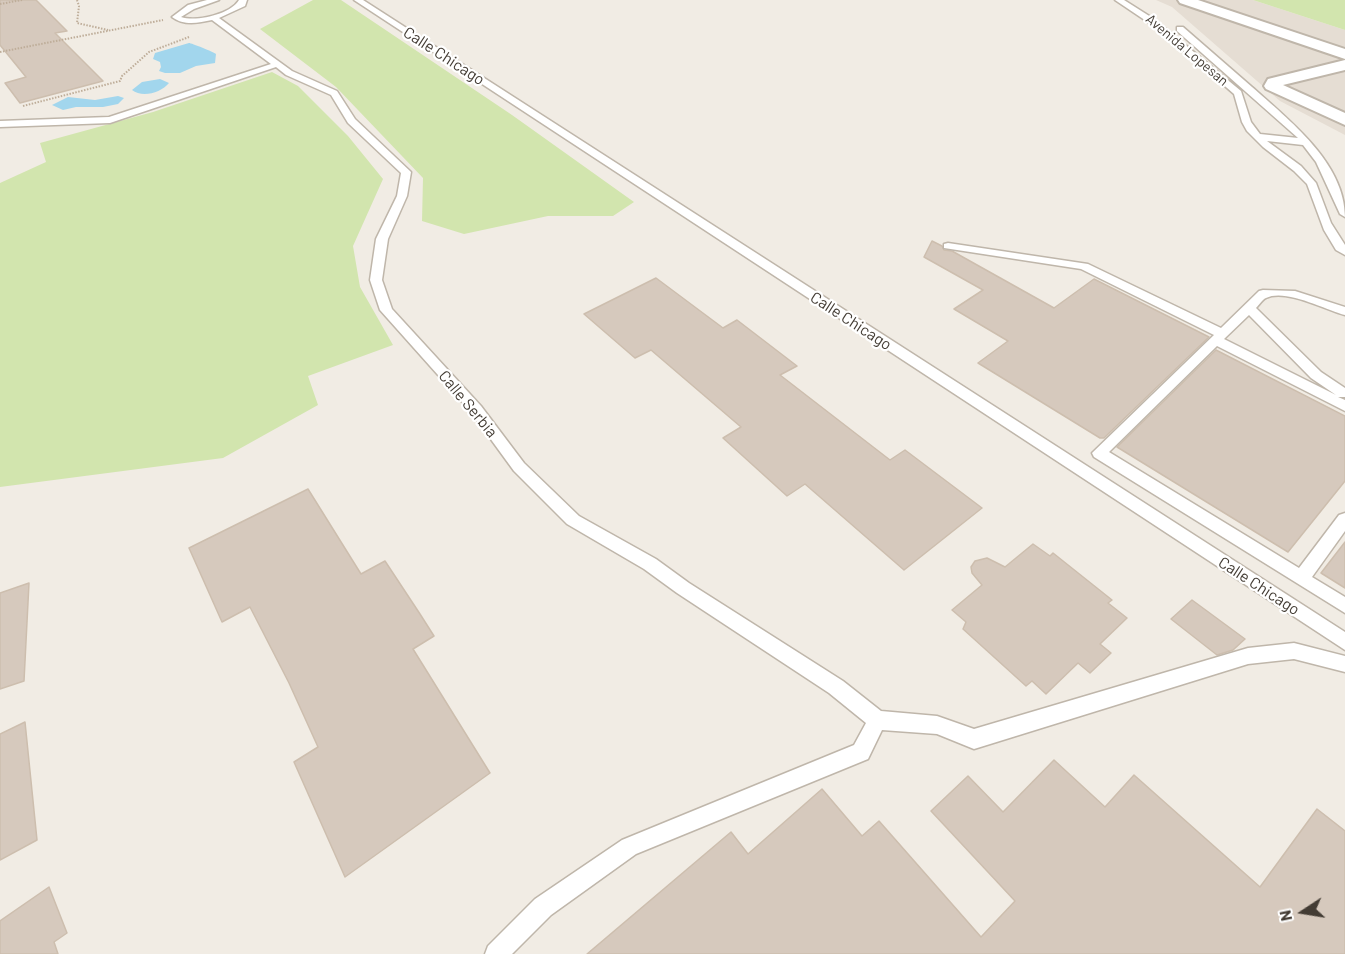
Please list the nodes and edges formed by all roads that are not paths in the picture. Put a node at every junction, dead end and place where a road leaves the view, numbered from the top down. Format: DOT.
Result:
graph roads {
  1 [pos="214,0"];
  2 [pos="243,0"];
  3 [pos="358,0"];
  4 [pos="1119,0"];
  5 [pos="1133,0"];
  6 [pos="1185,0"];
  7 [pos="213,17"];
  8 [pos="1345,54"];
  9 [pos="278,64"];
  10 [pos="1345,65"];
  11 [pos="1345,120"];
  12 [pos="0,125"];
  13 [pos="1258,137"];
  14 [pos="1306,142"];
  15 [pos="1345,214"];
  16 [pos="948,246"];
  17 [pos="1345,252"];
  18 [pos="1249,308"];
  19 [pos="1345,311"];
  20 [pos="1219,337"];
  21 [pos="1345,394"];
  22 [pos="1345,406"];
  23 [pos="1345,519"];
  24 [pos="1301,578"];
  25 [pos="1345,606"];
  26 [pos="1345,642"];
  27 [pos="1345,664"];
  28 [pos="877,720"];
  29 [pos="496,954"];
  1 -- 7 [label="lane"];
  2 -- 7 [label="lane"];
  3 -- 26 [label="lane, Calle Chicago"];
  4 -- 13 [label="lane, Avenida Lopesan"];
  5 -- 14 [label="lane, Avenida Lopesan"];
  6 -- 8 [label="street"];
  7 -- 9 [label="lane, Calle Serbia"];
  9 -- 12 [label="lane"];
  9 -- 28 [label="lane, Calle Serbia"];
  10 -- 11 [label="street"];
  13 -- 14 [label="lane"];
  13 -- 17 [label="lane, Avenida Lopesan"];
  14 -- 15 [label="lane, Avenida Lopesan"];
  16 -- 20 [label="lane"];
  18 -- 19 [label="lane"];
  18 -- 20 [label="lane"];
  18 -- 21 [label="lane"];
  20 -- 22 [label="lane"];
  20 -- 24 [label="lane"];
  23 -- 24 [label="lane"];
  24 -- 25 [label="lane"];
  27 -- 28 [label="lane"];
  28 -- 29 [label="lane"];
}
